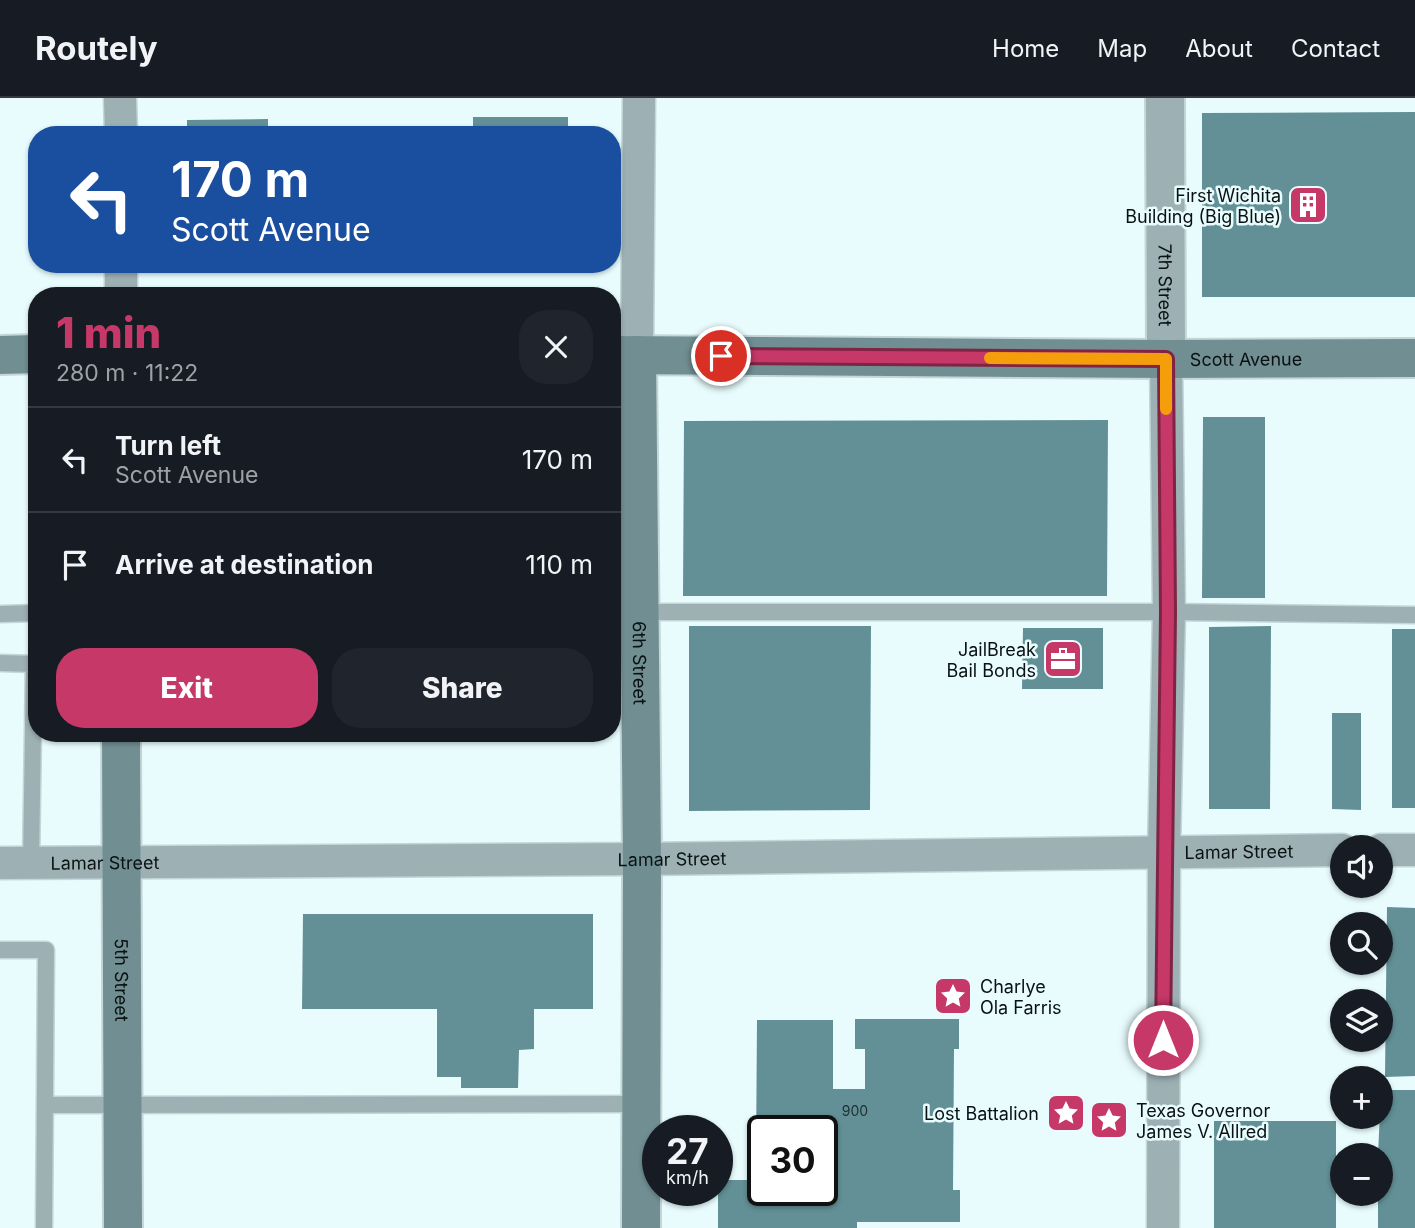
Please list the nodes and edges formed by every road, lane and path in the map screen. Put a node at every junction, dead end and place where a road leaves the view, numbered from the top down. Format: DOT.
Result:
graph roads {
  1 [pos="120,98"];
  2 [pos="639,98"];
  3 [pos="1165,98"];
  4 [pos="121,126"];
  5 [pos="28,354"];
  6 [pos="0,355"];
  7 [pos="625,355"];
  8 [pos="1415,358"];
  9 [pos="1166,359"];
  10 [pos="626,568"];
  11 [pos="641,612"];
  12 [pos="1168,612"];
  13 [pos="28,613"];
  14 [pos="0,614"];
  15 [pos="1415,615"];
  16 [pos="0,663"];
  17 [pos="28,664"];
  18 [pos="28,727"];
  19 [pos="121,742"];
  20 [pos="1330,850"];
  21 [pos="1393,850"];
  22 [pos="1415,850"];
  23 [pos="1164,851"];
  24 [pos="642,859"];
  25 [pos="121,862"];
  26 [pos="15,863"];
  27 [pos="0,950"];
  28 [pos="642,1104"];
  29 [pos="45,1105"];
  30 [pos="122,1106"];
  31 [pos="44,1228"];
  32 [pos="123,1228"];
  33 [pos="641,1228"];
  34 [pos="1163,1228"];
  1 -- 4 [label="street"];
  2 -- 7 [label="street, 6th Street"];
  3 -- 9 [label="street, 7th Street"];
  5 -- 6 [label="main road"];
  7 -- 9 [label="main road, Scott Avenue"];
  7 -- 10 [label="main road, 6th Street"];
  8 -- 9 [label="main road, Scott Avenue"];
  9 -- 12 [label="street, 7th Street"];
  10 -- 11 [label="main road, 6th Street"];
  11 -- 12 [label="lane"];
  11 -- 24 [label="main road, 6th Street"];
  12 -- 15 [label="lane"];
  12 -- 23 [label="street, 7th Street"];
  13 -- 14 [label="lane"];
  16 -- 17 [label="lane"];
  18 -- 26 [label="lane"];
  19 -- 25 [label="main road, 5th Street"];
  20 -- 23 [label="street, Lamar Street"];
  21 -- 22 [label="street"];
  23 -- 24 [label="street, Lamar Street"];
  23 -- 34 [label="street, 7th Street"];
  24 -- 25 [label="street, Lamar Street"];
  24 -- 28 [label="main road, 6th Street"];
  25 -- 26 [label="street, Lamar Street"];
  25 -- 30 [label="main road, 5th Street"];
  27 -- 29 [label="lane"];
  28 -- 30 [label="lane"];
  28 -- 33 [label="main road, 6th Street"];
  29 -- 30 [label="lane"];
  29 -- 31 [label="lane"];
  30 -- 32 [label="main road, 5th Street"];
}
